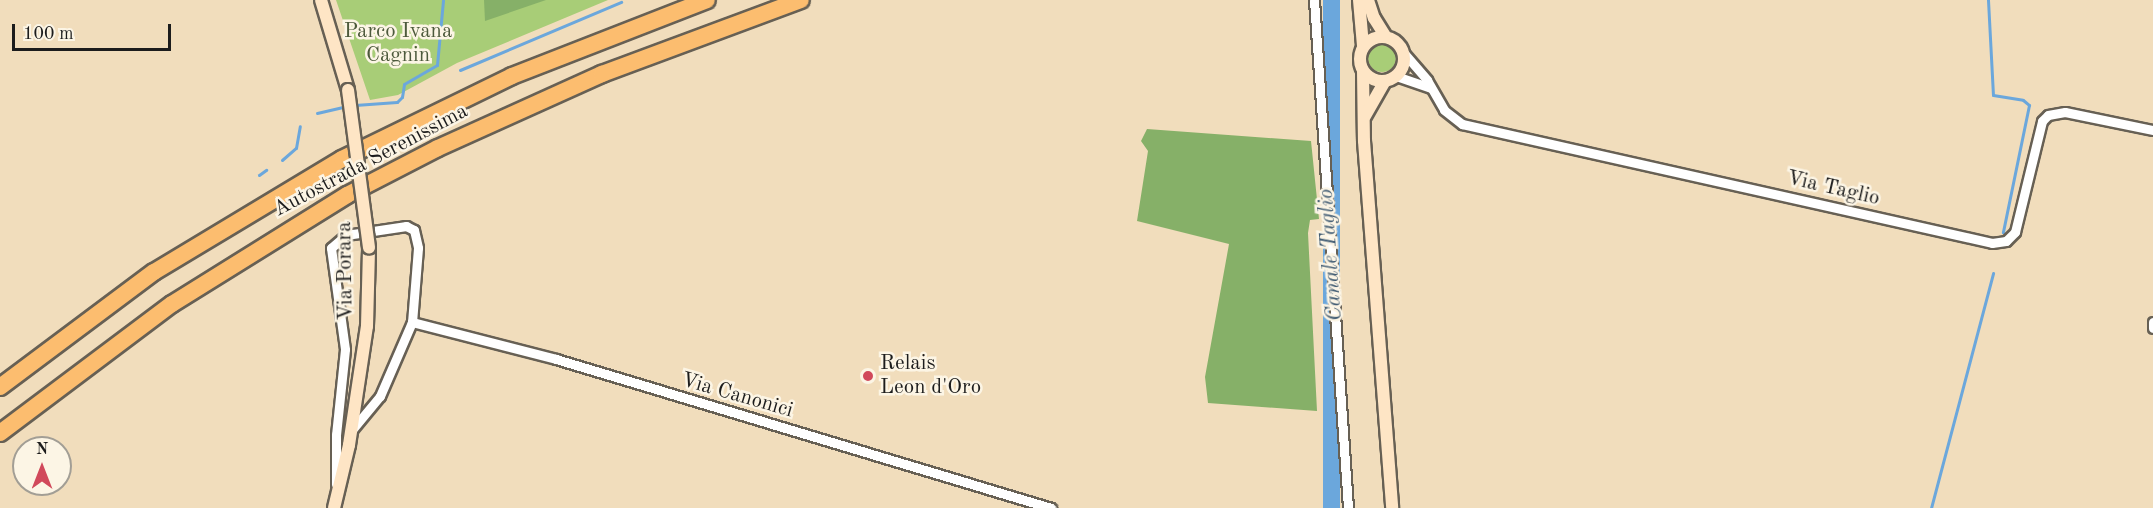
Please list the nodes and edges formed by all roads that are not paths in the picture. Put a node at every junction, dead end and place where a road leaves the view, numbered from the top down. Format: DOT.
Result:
graph roads {
  1 [pos="321,0"];
  2 [pos="707,0"];
  3 [pos="801,0"];
  4 [pos="1314,0"];
  5 [pos="1359,0"];
  6 [pos="1368,0"];
  7 [pos="1386,37"];
  8 [pos="1363,46"];
  9 [pos="1403,52"];
  10 [pos="1363,71"];
  11 [pos="1391,78"];
  12 [pos="1431,88"];
  13 [pos="1363,123"];
  14 [pos="2153,130"];
  15 [pos="412,322"];
  16 [pos="2153,322"];
  17 [pos="2153,328"];
  18 [pos="0,387"];
  19 [pos="351,431"];
  20 [pos="0,433"];
  21 [pos="335,507"];
  22 [pos="1051,508"];
  23 [pos="1348,508"];
  24 [pos="1392,508"];
  1 -- 19 [label="main road, Via Porara, bridge"];
  2 -- 18 [label="highway, Autostrada Serenissima"];
  3 -- 20 [label="highway, Autostrada Serenissima"];
  4 -- 23 [label="street"];
  5 -- 8 [label="main road"];
  6 -- 7 [label="main road"];
  7 -- 8 [label="main road"];
  7 -- 9 [label="main road"];
  8 -- 10 [label="main road"];
  9 -- 11 [label="main road"];
  9 -- 12 [label="street, Via Taglio"];
  10 -- 11 [label="main road"];
  10 -- 13 [label="main road"];
  11 -- 12 [label="street"];
  11 -- 13 [label="main road"];
  12 -- 14 [label="street, Via Taglio"];
  13 -- 24 [label="main road"];
  15 -- 19 [label="street"];
  15 -- 21 [label="street"];
  15 -- 22 [label="street, Via Canonici"];
  16 -- 17 [label="street"];
  19 -- 21 [label="main road, Via Porara"];
}
